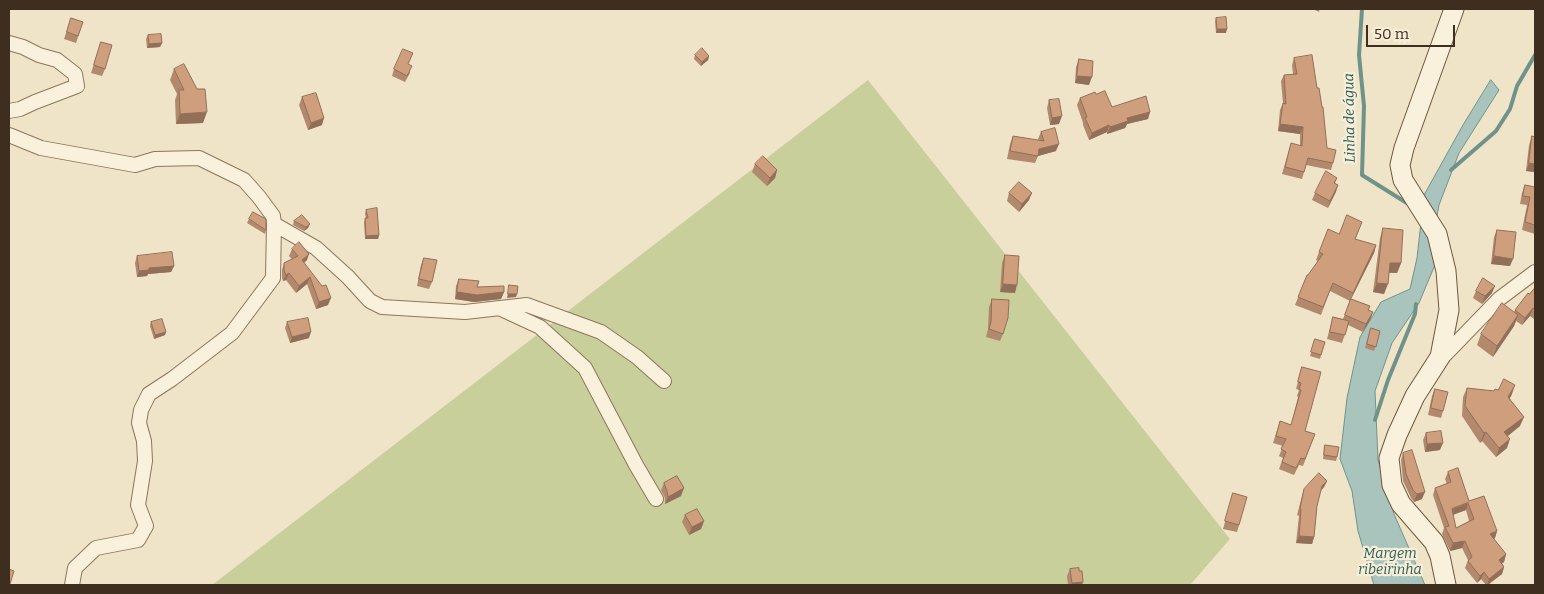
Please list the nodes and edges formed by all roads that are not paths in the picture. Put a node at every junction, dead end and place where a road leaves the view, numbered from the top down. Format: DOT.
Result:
graph roads {
  1 [pos="1454,9"];
  2 [pos="9,43"];
  3 [pos="9,112"];
  4 [pos="9,135"];
  5 [pos="274,224"];
  6 [pos="1535,272"];
  7 [pos="499,308"];
  8 [pos="1437,362"];
  9 [pos="664,381"];
  10 [pos="656,499"];
  11 [pos="72,585"];
  12 [pos="1446,585"];
  1 -- 8 [label="street"];
  2 -- 3 [label="street"];
  4 -- 5 [label="street"];
  5 -- 7 [label="street"];
  5 -- 11 [label="street"];
  6 -- 8 [label="street"];
  7 -- 9 [label="street"];
  7 -- 10 [label="street"];
  8 -- 12 [label="street"];
}
